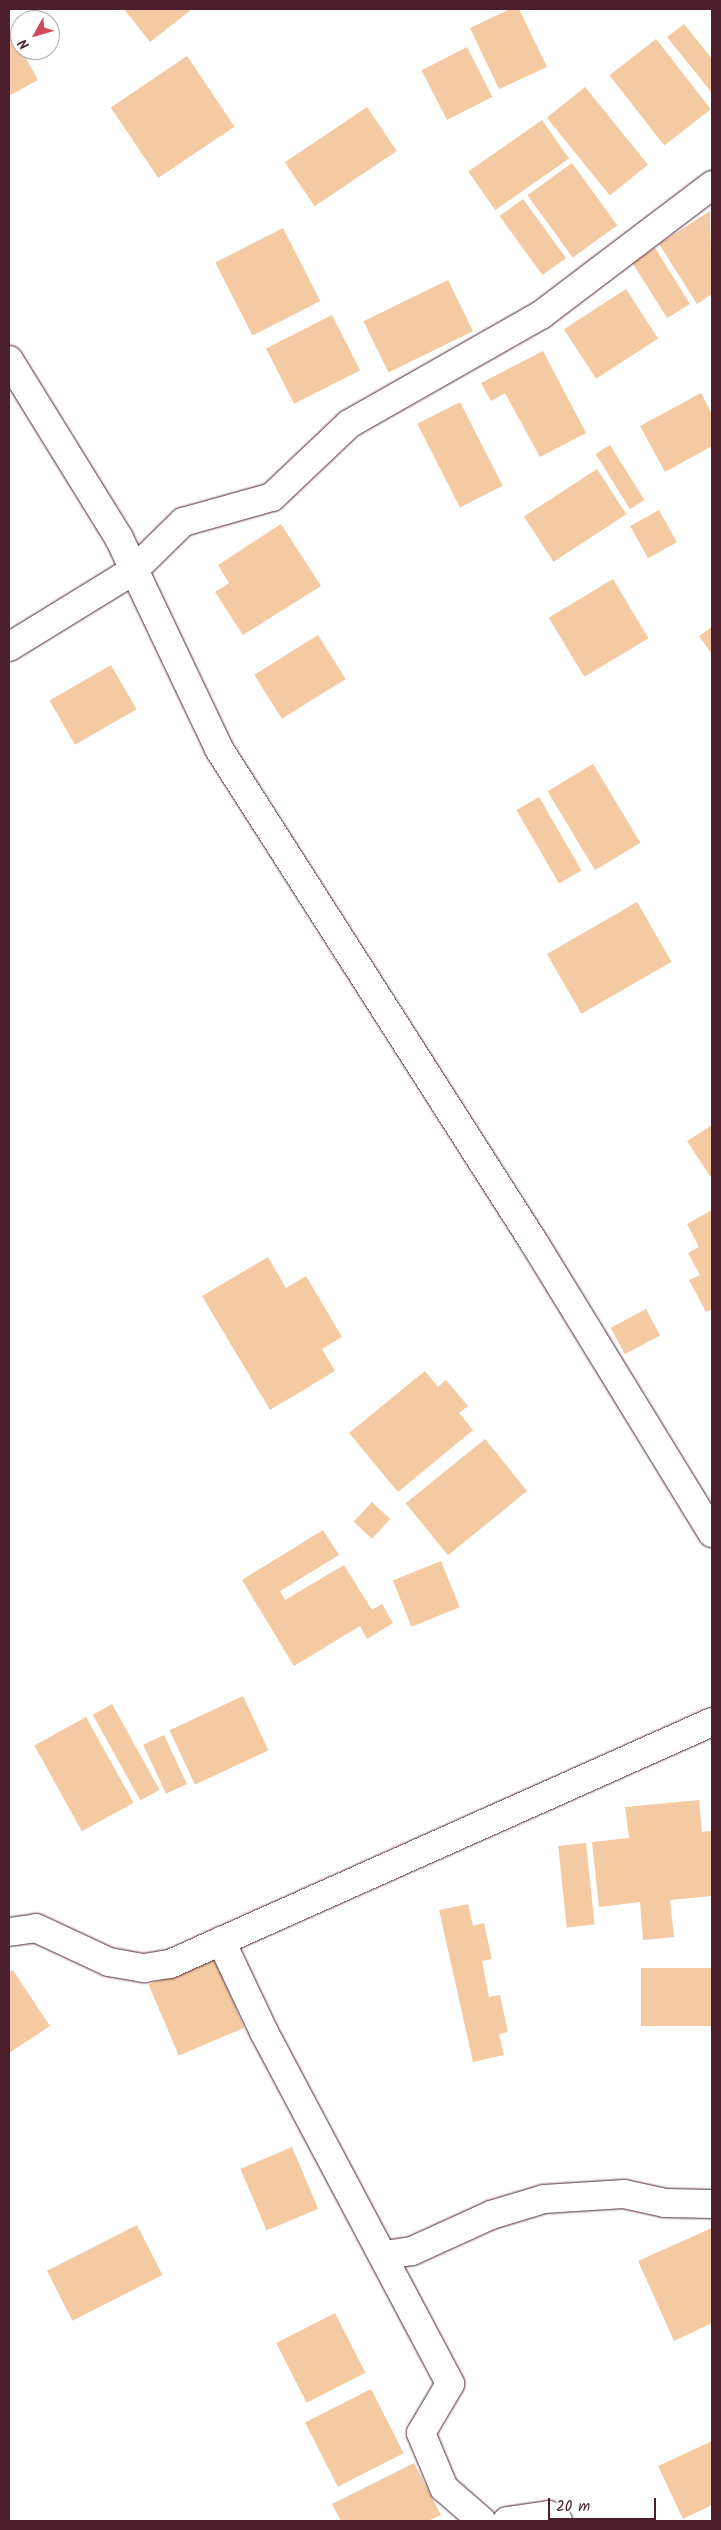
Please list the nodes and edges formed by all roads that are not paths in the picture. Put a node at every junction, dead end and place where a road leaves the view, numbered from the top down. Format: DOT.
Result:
graph roads {
  1 [pos="712,185"];
  2 [pos="9,360"];
  3 [pos="134,570"];
  4 [pos="9,647"];
  5 [pos="712,1533"];
  6 [pos="712,1722"];
  7 [pos="9,1932"];
  8 [pos="221,1942"];
  9 [pos="712,2204"];
  10 [pos="384,2255"];
  11 [pos="482,2521"];
  12 [pos="507,2521"];
  13 [pos="558,2521"];
  1 -- 3 [label="street"];
  2 -- 3 [label="street"];
  3 -- 4 [label="street"];
  3 -- 5 [label="street"];
  6 -- 8 [label="street"];
  7 -- 8 [label="street"];
  8 -- 10 [label="street"];
  9 -- 10 [label="street"];
  10 -- 11 [label="street"];
  12 -- 13 [label="street"];
}
